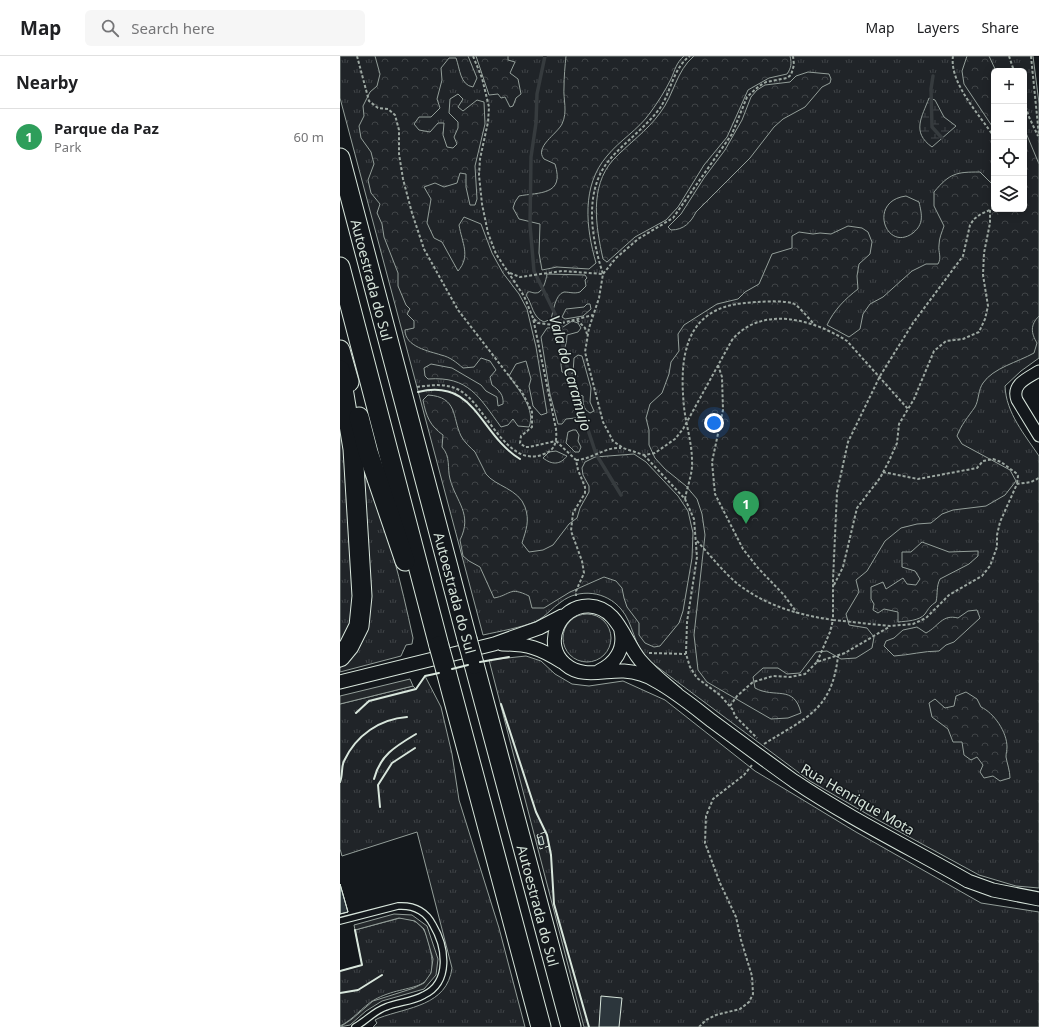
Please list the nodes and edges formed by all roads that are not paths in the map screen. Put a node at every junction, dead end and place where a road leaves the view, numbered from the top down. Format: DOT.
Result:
graph roads {
  1 [pos="340,158"];
  2 [pos="340,267"];
  3 [pos="340,350"];
  4 [pos="340,370"];
  5 [pos="1039,371"];
  6 [pos="1039,436"];
  7 [pos="567,613"];
  8 [pos="434,626"];
  9 [pos="620,628"];
  10 [pos="494,644"];
  11 [pos="340,657"];
  12 [pos="565,664"];
  13 [pos="592,673"];
  14 [pos="340,682"];
  15 [pos="677,694"];
  16 [pos="1039,899"];
  17 [pos="340,921"];
  18 [pos="363,1025"];
  19 [pos="355,1027"];
  20 [pos="542,1027"];
  21 [pos="571,1027"];
  1 -- 21 [label="highway, Autoestrada do Sul, bridge"];
  2 -- 8 [label="highway, Autoestrada do Sul"];
  3 -- 8 [label="highway"];
  4 -- 11 [label="highway"];
  5 -- 6 [label="street"];
  7 -- 9 [label="street"];
  7 -- 10 [label="street"];
  7 -- 12 [label="street"];
  8 -- 20 [label="highway, Autoestrada do Sul, bridge"];
  9 -- 13 [label="street"];
  9 -- 15 [label="street"];
  10 -- 12 [label="street"];
  10 -- 14 [label="street"];
  12 -- 13 [label="street"];
  13 -- 15 [label="street"];
  15 -- 16 [label="street, Rua Henrique Mota"];
  17 -- 18 [label="lane"];
  18 -- 19 [label="lane"];
}
